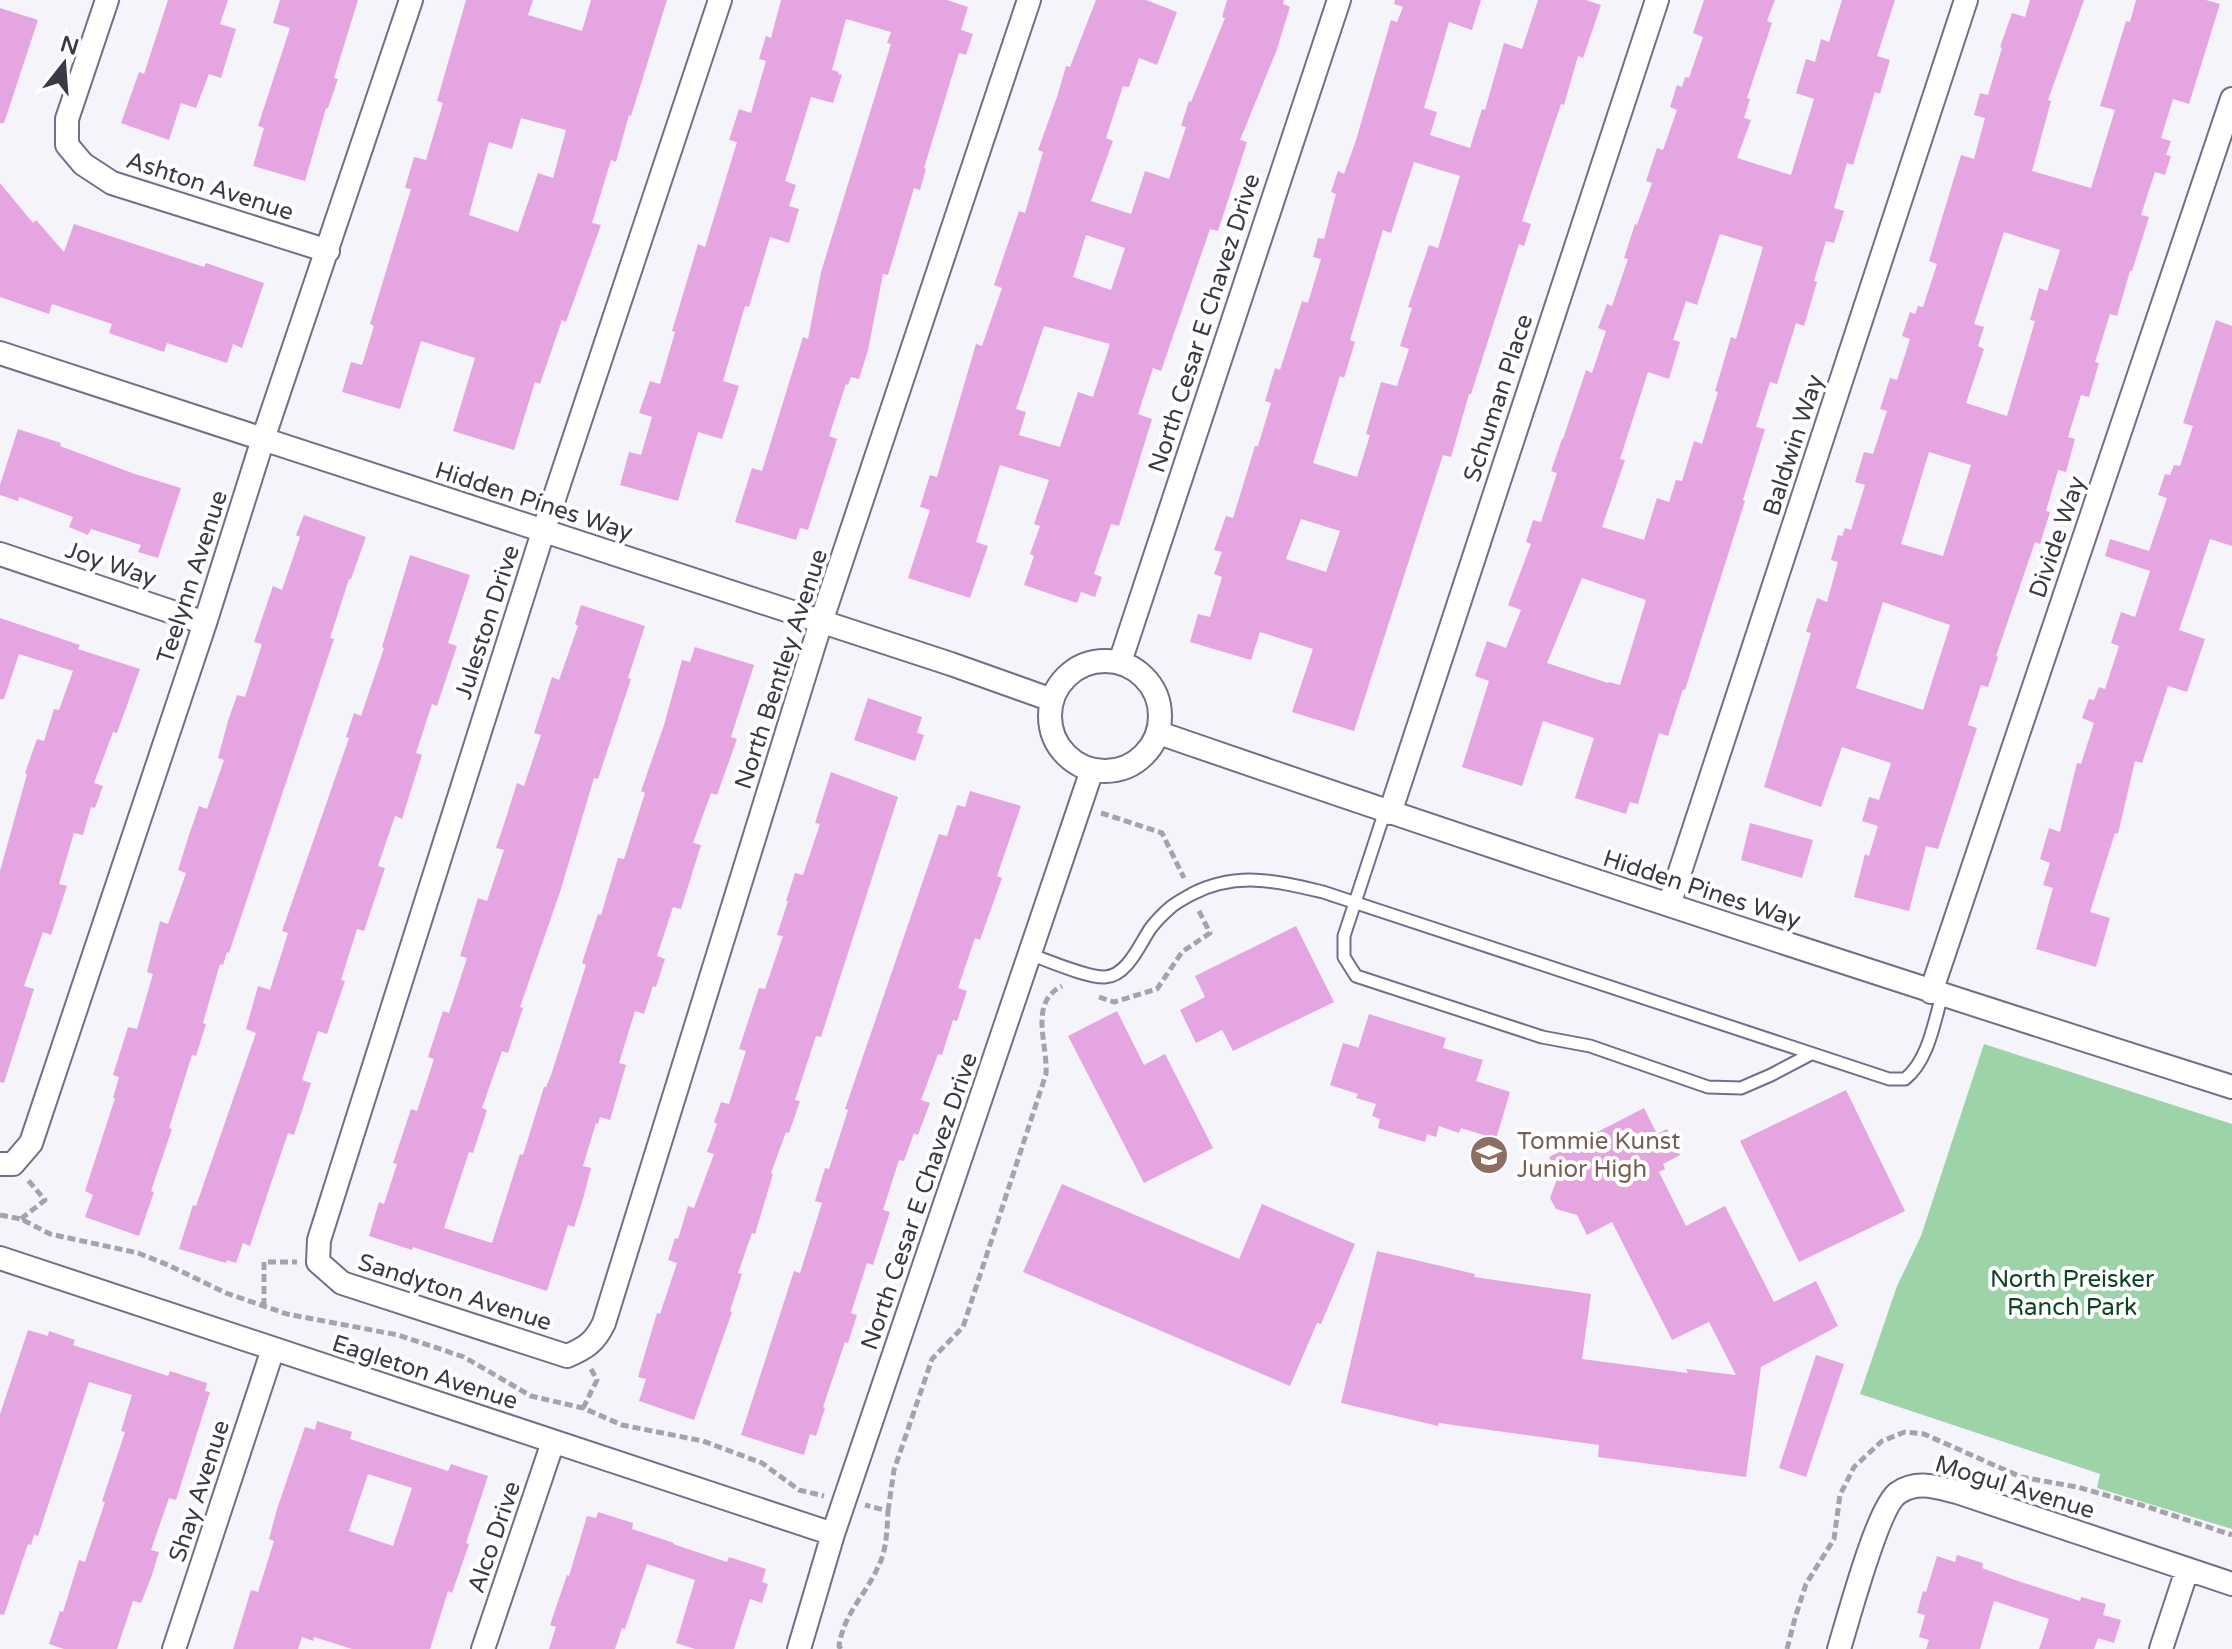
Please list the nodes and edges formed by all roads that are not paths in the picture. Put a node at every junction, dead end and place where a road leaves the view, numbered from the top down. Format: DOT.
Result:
graph roads {
  1 [pos="107,0"];
  2 [pos="411,0"];
  3 [pos="720,0"];
  4 [pos="1029,0"];
  5 [pos="1339,0"];
  6 [pos="1657,0"];
  7 [pos="1966,0"];
  8 [pos="2232,99"];
  9 [pos="328,251"];
  10 [pos="0,353"];
  11 [pos="263,439"];
  12 [pos="543,532"];
  13 [pos="0,554"];
  14 [pos="821,622"];
  15 [pos="205,623"];
  16 [pos="1120,662"];
  17 [pos="1052,700"];
  18 [pos="1159,733"];
  19 [pos="1092,770"];
  20 [pos="1387,812"];
  21 [pos="1356,903"];
  22 [pos="1669,905"];
  23 [pos="1029,954"];
  24 [pos="1937,993"];
  25 [pos="1811,1054"];
  26 [pos="2232,1087"];
  27 [pos="7,1164"];
  28 [pos="0,1258"];
  29 [pos="318,1262"];
  30 [pos="273,1349"];
  31 [pos="581,1350"];
  32 [pos="553,1442"];
  33 [pos="833,1534"];
  34 [pos="2187,1570"];
  35 [pos="2232,1584"];
  36 [pos="174,1649"];
  37 [pos="483,1649"];
  38 [pos="799,1649"];
  39 [pos="1839,1649"];
  40 [pos="2161,1649"];
  1 -- 9 [label="street, Ashton Avenue"];
  2 -- 9 [label="street, Teelynn Avenue"];
  3 -- 12 [label="street, Juleston Drive"];
  4 -- 14 [label="street, North Bentley Avenue"];
  5 -- 16 [label="street, North Cesar E Chavez Drive"];
  6 -- 20 [label="street, Schuman Place"];
  7 -- 22 [label="street, Baldwin Way"];
  8 -- 24 [label="street, Divide Way"];
  9 -- 11 [label="street, Teelynn Avenue"];
  10 -- 11 [label="street, Hidden Pines Way"];
  11 -- 12 [label="street, Hidden Pines Way"];
  11 -- 15 [label="street, Teelynn Avenue"];
  12 -- 14 [label="street, Hidden Pines Way"];
  12 -- 29 [label="street, Juleston Drive"];
  13 -- 15 [label="street, Joy Way"];
  14 -- 17 [label="street, Hidden Pines Way"];
  14 -- 31 [label="street, North Bentley Avenue"];
  15 -- 27 [label="street, Teelynn Avenue"];
  16 -- 17 [label="street"];
  16 -- 18 [label="street"];
  17 -- 19 [label="street"];
  18 -- 19 [label="street"];
  18 -- 20 [label="street, Hidden Pines Way"];
  19 -- 23 [label="street, North Cesar E Chavez Drive"];
  20 -- 21 [label="lane"];
  20 -- 22 [label="street, Hidden Pines Way"];
  21 -- 23 [label="lane"];
  21 -- 25 [label="lane"];
  21 -- 25 [label="lane"];
  22 -- 24 [label="street, Hidden Pines Way"];
  23 -- 33 [label="street, North Cesar E Chavez Drive"];
  24 -- 25 [label="lane"];
  24 -- 26 [label="street, Hidden Pines Way"];
  28 -- 30 [label="street, Eagleton Avenue"];
  29 -- 31 [label="street, Sandyton Avenue"];
  30 -- 32 [label="street, Eagleton Avenue"];
  30 -- 36 [label="street, Shay Avenue"];
  32 -- 33 [label="street, Eagleton Avenue"];
  32 -- 37 [label="street, Alco Drive"];
  33 -- 38 [label="street, North Cesar E Chavez Drive"];
  34 -- 35 [label="street, Mogul Avenue"];
  34 -- 39 [label="street, Mogul Avenue"];
  34 -- 40 [label="street"];
}
